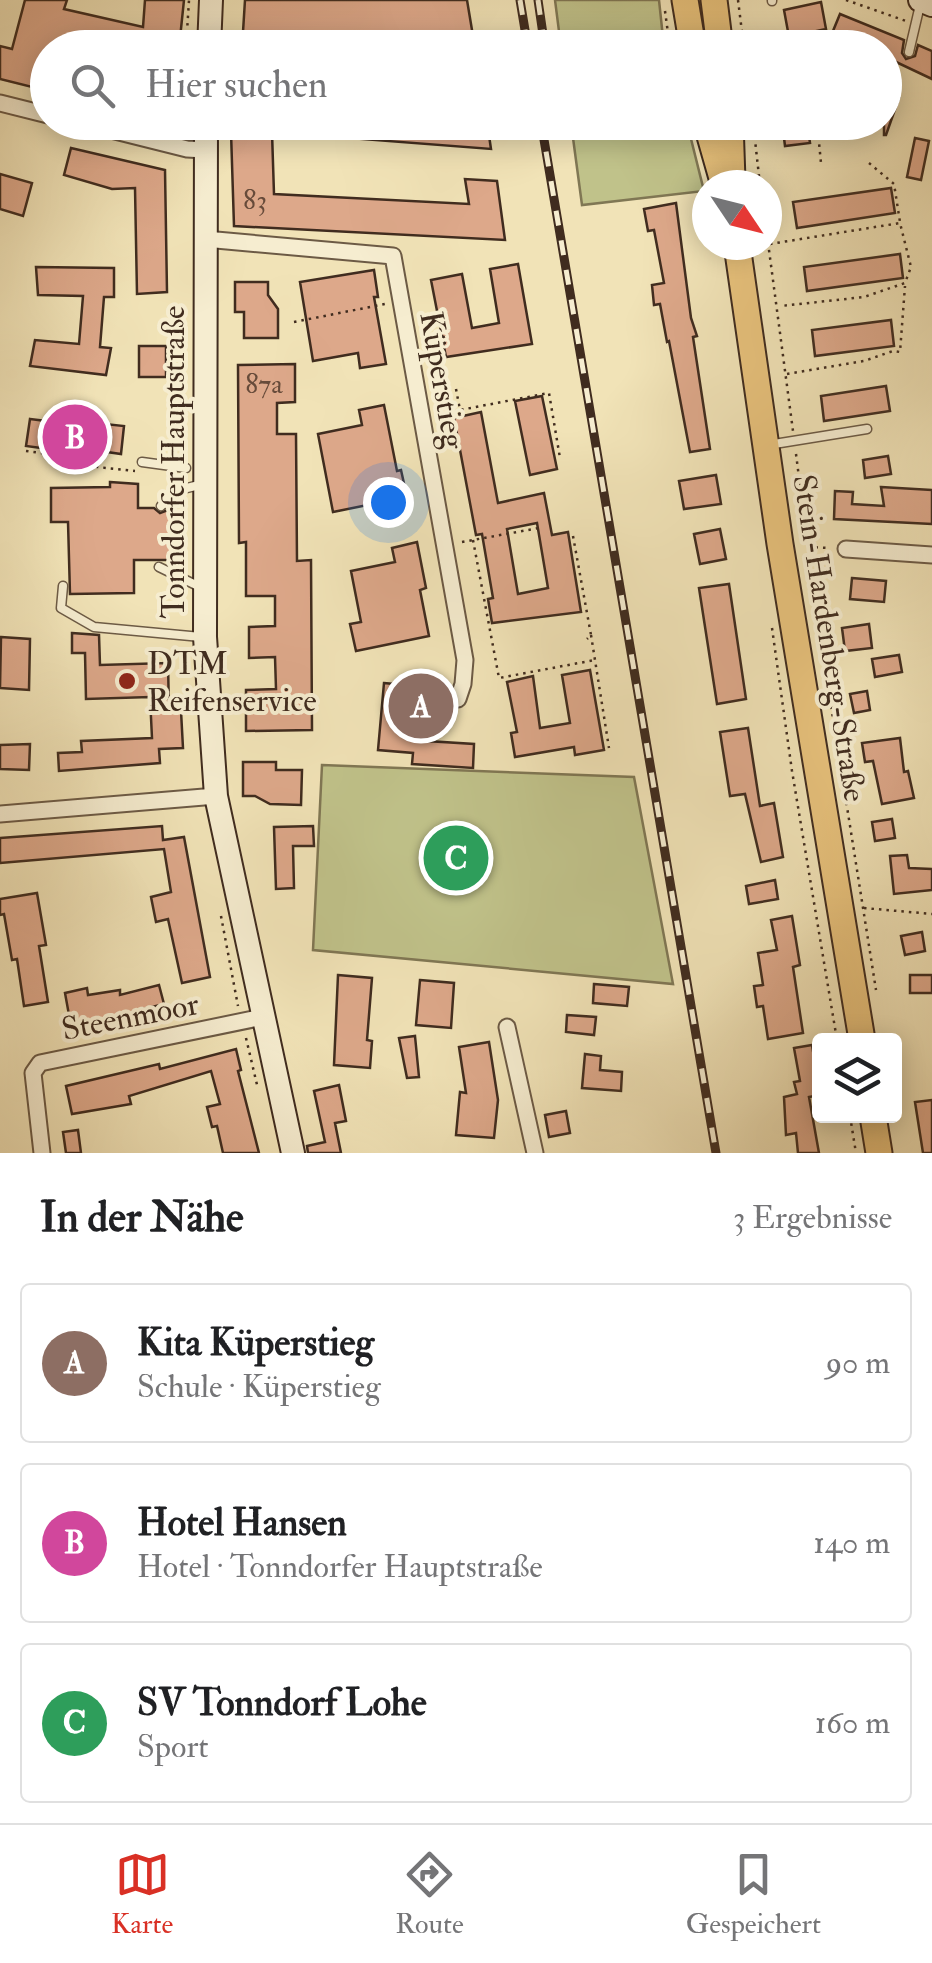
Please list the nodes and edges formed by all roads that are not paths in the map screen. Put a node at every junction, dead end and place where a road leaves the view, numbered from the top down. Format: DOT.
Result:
graph roads {
  1 [pos="211,0"];
  2 [pos="684,0"];
  3 [pos="714,0"];
  4 [pos="920,0"];
  5 [pos="932,5"];
  6 [pos="210,30"];
  7 [pos="690,30"];
  8 [pos="718,30"];
  9 [pos="909,52"];
  10 [pos="0,103"];
  11 [pos="30,110"];
  12 [pos="149,140"];
  13 [pos="205,140"];
  14 [pos="711,140"];
  15 [pos="731,140"];
  16 [pos="205,150"];
  17 [pos="720,170"];
  18 [pos="732,170"];
  19 [pos="205,239"];
  20 [pos="739,260"];
  21 [pos="867,429"];
  22 [pos="766,445"];
  23 [pos="140,466"];
  24 [pos="186,468"];
  25 [pos="207,483"];
  26 [pos="161,506"];
  27 [pos="846,549"];
  28 [pos="932,556"];
  29 [pos="160,568"];
  30 [pos="63,586"];
  31 [pos="205,589"];
  32 [pos="205,637"];
  33 [pos="458,699"];
  34 [pos="216,796"];
  35 [pos="0,814"];
  36 [pos="263,1017"];
  37 [pos="508,1027"];
  38 [pos="861,1033"];
  39 [pos="875,1123"];
  40 [pos="42,1153"];
  41 [pos="293,1153"];
  42 [pos="534,1153"];
  43 [pos="879,1153"];
  1 -- 6 [label="main road"];
  2 -- 7 [label="main road"];
  3 -- 8 [label="main road"];
  4 -- 5 [label="main road"];
  4 -- 9 [label="lane"];
  10 -- 11 [label="street"];
  12 -- 16 [label="street"];
  13 -- 16 [label="main road, Tonndorfer Hauptstraße"];
  14 -- 17 [label="main road"];
  15 -- 18 [label="main road"];
  16 -- 19 [label="main road, Tonndorfer Hauptstraße"];
  19 -- 25 [label="main road, Tonndorfer Hauptstraße"];
  19 -- 33 [label="street, Küperstieg"];
  20 -- 22 [label="main road, Stein-Hardenberg-Straße"];
  21 -- 22 [label="lane"];
  22 -- 38 [label="main road, Stein-Hardenberg-Straße"];
  23 -- 24 [label="lane"];
  25 -- 26 [label="lane"];
  25 -- 31 [label="main road, Tonndorfer Hauptstraße"];
  27 -- 28 [label="street"];
  29 -- 31 [label="lane"];
  30 -- 32 [label="lane"];
  31 -- 32 [label="main road, Tonndorfer Hauptstraße"];
  32 -- 34 [label="main road, Tonndorfer Hauptstraße"];
  34 -- 35 [label="street"];
  34 -- 36 [label="main road, Tonndorfer Hauptstraße"];
  36 -- 40 [label="street, Steenmoor"];
  36 -- 41 [label="main road, Tonndorfer Hauptstraße"];
  37 -- 42 [label="street"];
  39 -- 43 [label="main road"];
}
